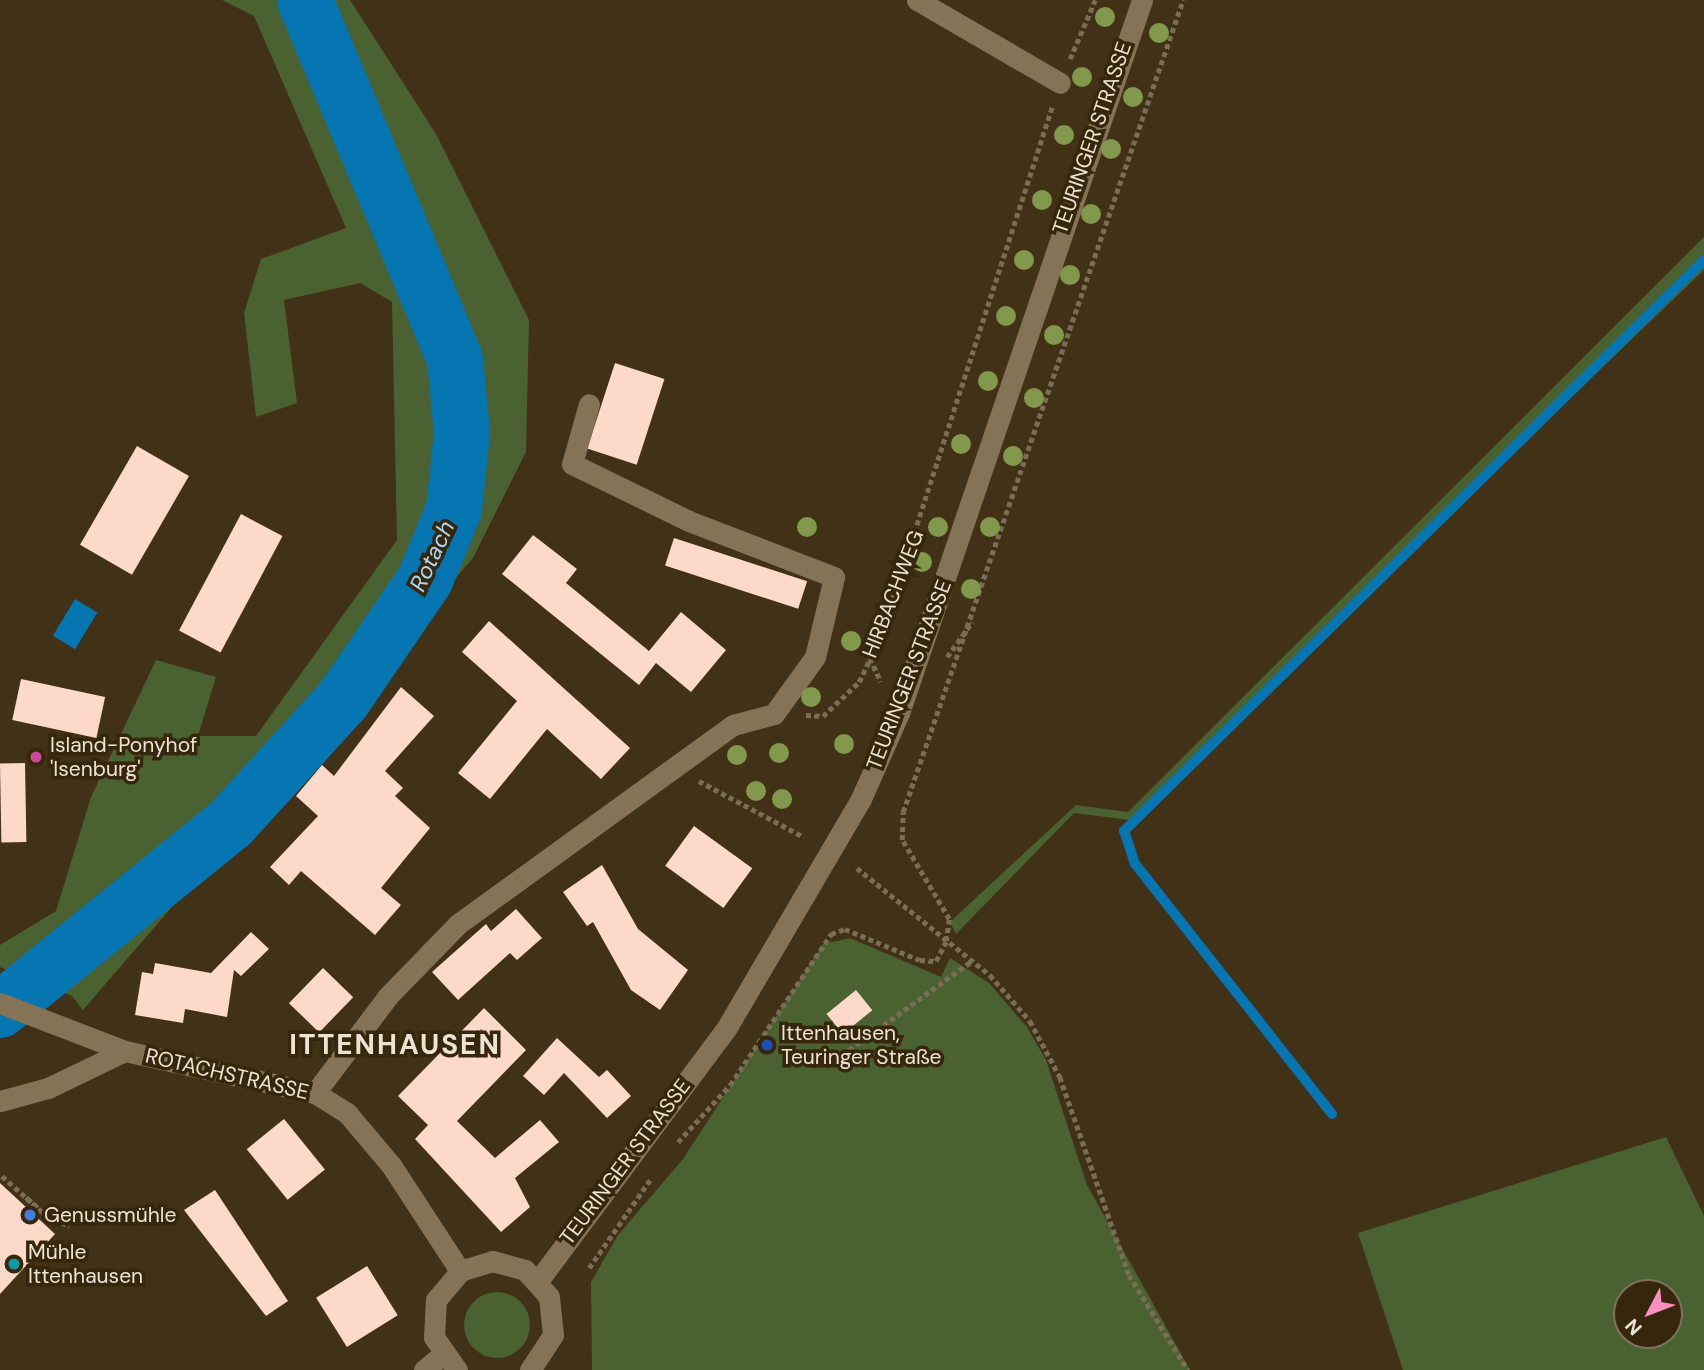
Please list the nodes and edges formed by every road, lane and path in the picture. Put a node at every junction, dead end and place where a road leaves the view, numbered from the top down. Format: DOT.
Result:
graph roads {
  1 [pos="917,0"];
  2 [pos="1095,0"];
  3 [pos="1142,0"];
  4 [pos="1183,0"];
  5 [pos="1060,83"];
  6 [pos="589,404"];
  7 [pos="774,714"];
  8 [pos="668,775"];
  9 [pos="804,837"];
  10 [pos="857,868"];
  11 [pos="946,941"];
  12 [pos="972,961"];
  13 [pos="0,1003"];
  14 [pos="125,1051"];
  15 [pos="835,1060"];
  16 [pos="315,1093"];
  17 [pos="0,1101"];
  18 [pos="670,1152"];
  19 [pos="655,1171"];
  20 [pos="2,1176"];
  21 [pos="26,1197"];
  22 [pos="46,1215"];
  23 [pos="70,1226"];
  24 [pos="589,1268"];
  25 [pos="460,1270"];
  26 [pos="538,1281"];
  27 [pos="450,1362"];
  28 [pos="424,1370"];
  29 [pos="530,1370"];
  30 [pos="1188,1370"];
  1 -- 5 [label="street"];
  2 -- 5 [label="path, HIRBACHWEG"];
  3 -- 26 [label="street, TEURINGER STRASSE"];
  4 -- 11 [label="path"];
  5 -- 7 [label="path, HIRBACHWEG"];
  6 -- 7 [label="street"];
  7 -- 8 [label="street"];
  8 -- 9 [label="path"];
  8 -- 16 [label="street"];
  10 -- 11 [label="path"];
  11 -- 12 [label="path"];
  11 -- 18 [label="path"];
  12 -- 15 [label="path"];
  12 -- 30 [label="path"];
  13 -- 14 [label="street, ROTACHSTRASSE"];
  14 -- 16 [label="street, ROTACHSTRASSE"];
  14 -- 17 [label="street"];
  16 -- 25 [label="street, ROTACHSTRASSE"];
  19 -- 24 [label="path"];
  20 -- 21 [label="path"];
  21 -- 22 [label="path"];
  21 -- 22 [label="path"];
  22 -- 23 [label="path"];
  25 -- 26 [label="street"];
  25 -- 27 [label="street"];
  26 -- 29 [label="street"];
  27 -- 28 [label="street"];
}
